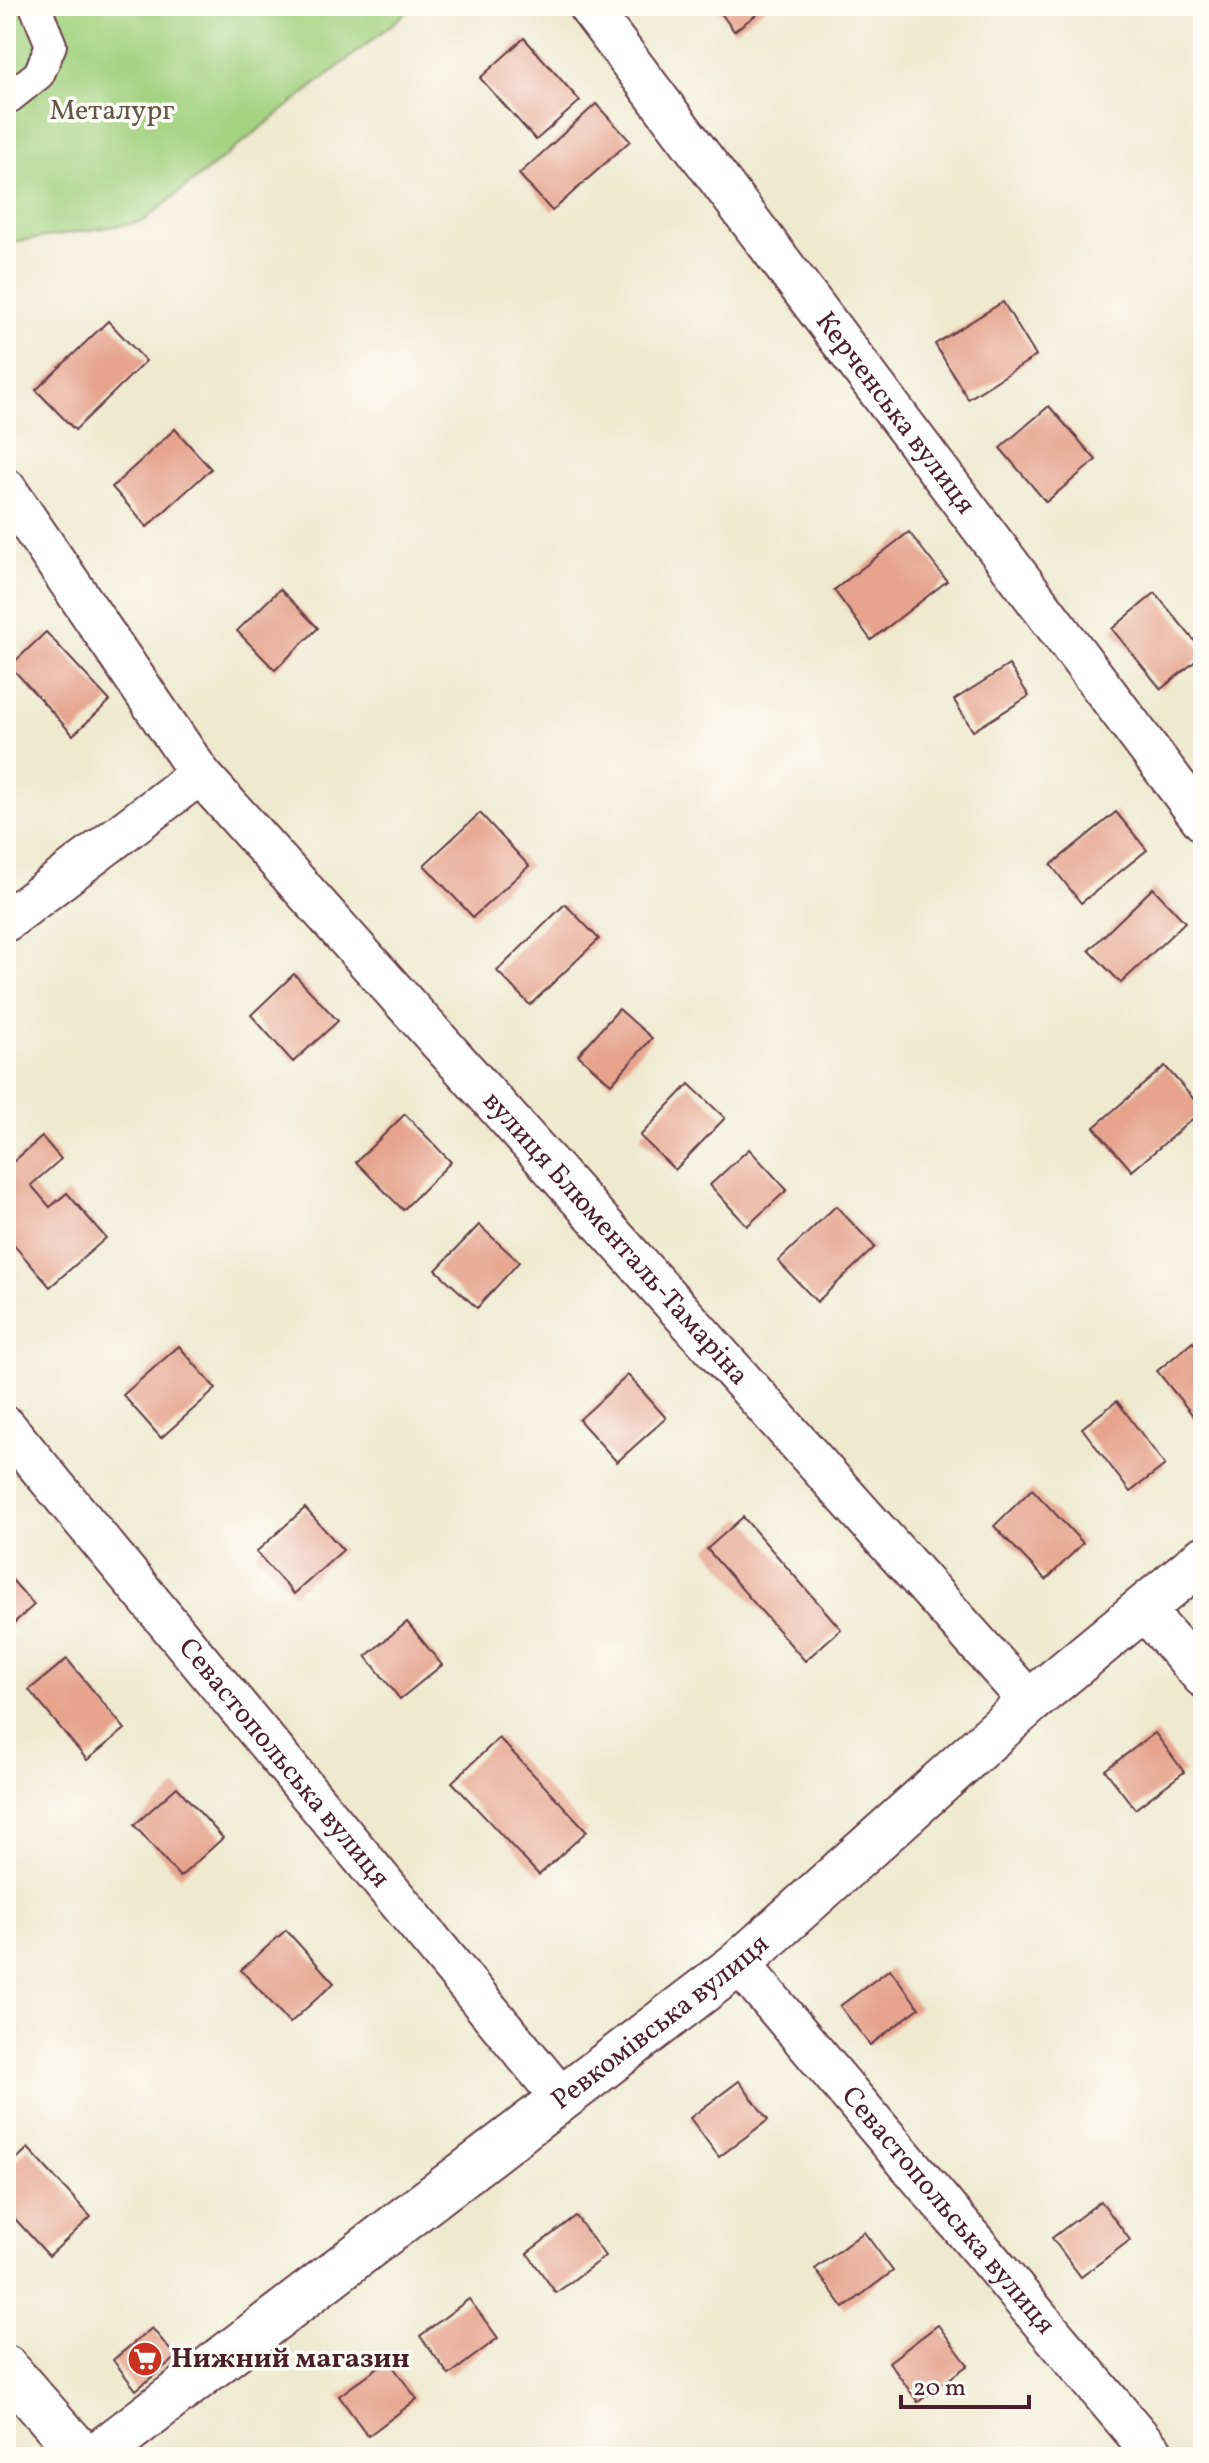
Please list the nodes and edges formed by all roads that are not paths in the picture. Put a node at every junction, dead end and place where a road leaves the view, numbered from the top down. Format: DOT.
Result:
graph roads {
  1 [pos="35,6"];
  2 [pos="588,6"];
  3 [pos="6,97"];
  4 [pos="6,489"];
  5 [pos="200,774"];
  6 [pos="1203,821"];
  7 [pos="6,921"];
  8 [pos="6,1427"];
  9 [pos="1203,1559"];
  10 [pos="1143,1609"];
  11 [pos="1203,1677"];
  12 [pos="1030,1702"];
  13 [pos="739,1963"];
  14 [pos="562,2099"];
  15 [pos="6,2368"];
  16 [pos="84,2457"];
  17 [pos="94,2457"];
  18 [pos="1156,2457"];
  1 -- 3 [label="street"];
  2 -- 6 [label="street, Керченська вулиця"];
  4 -- 5 [label="street, вулиця Блюменталь-Тамаріна"];
  5 -- 7 [label="street"];
  5 -- 12 [label="street, вулиця Блюменталь-Тамаріна"];
  8 -- 14 [label="street, Севастопольська вулиця"];
  9 -- 10 [label="street, Ревкомівська вулиця"];
  10 -- 11 [label="street"];
  10 -- 12 [label="street, Ревкомівська вулиця"];
  12 -- 13 [label="street, Ревкомівська вулиця"];
  13 -- 14 [label="street, Ревкомівська вулиця"];
  13 -- 18 [label="street, Севастопольська вулиця"];
  14 -- 17 [label="street, Ревкомівська вулиця"];
  15 -- 16 [label="street"];
}
